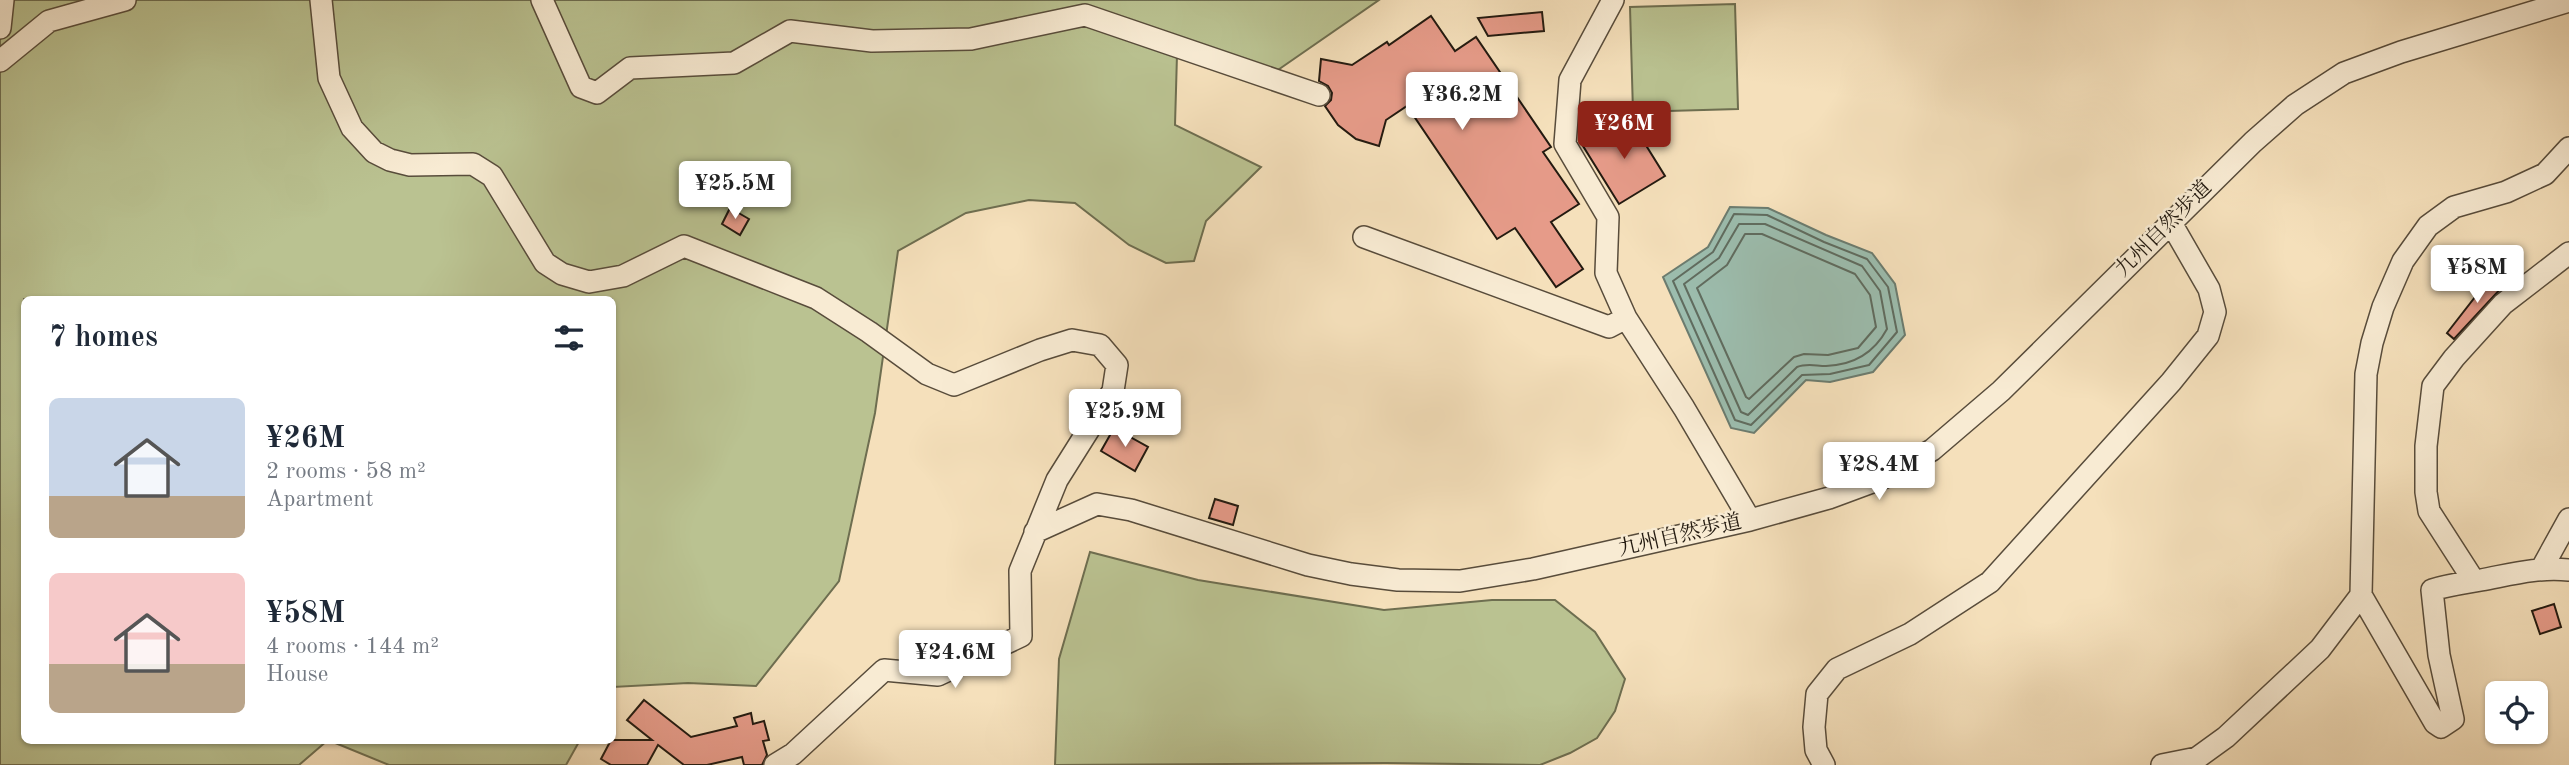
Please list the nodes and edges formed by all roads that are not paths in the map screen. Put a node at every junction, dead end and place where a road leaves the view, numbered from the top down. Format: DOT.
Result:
graph roads {
  1 [pos="3,0"];
  2 [pos="125,0"];
  3 [pos="321,0"];
  4 [pos="542,0"];
  5 [pos="1614,0"];
  6 [pos="2569,1"];
  7 [pos="0,27"];
  8 [pos="0,61"];
  9 [pos="1320,95"];
  10 [pos="2569,148"];
  11 [pos="2171,223"];
  12 [pos="1364,237"];
  13 [pos="2569,253"];
  14 [pos="1626,318"];
  15 [pos="2569,519"];
  16 [pos="1750,520"];
  17 [pos="1035,532"];
  18 [pos="2542,568"];
  19 [pos="2569,570"];
  20 [pos="2474,581"];
  21 [pos="2361,595"];
  22 [pos="775,765"];
  23 [pos="1824,765"];
  24 [pos="2162,765"];
  1 -- 7 [label="street"];
  2 -- 8 [label="street"];
  3 -- 17 [label="street"];
  4 -- 9 [label="street"];
  5 -- 14 [label="street"];
  6 -- 11 [label="street, 九州自然歩道"];
  10 -- 21 [label="street"];
  11 -- 16 [label="street, 九州自然歩道"];
  11 -- 23 [label="street"];
  12 -- 14 [label="street"];
  13 -- 20 [label="street"];
  14 -- 16 [label="street"];
  15 -- 18 [label="street"];
  16 -- 17 [label="street, 九州自然歩道"];
  17 -- 22 [label="street"];
  18 -- 19 [label="street"];
  18 -- 20 [label="street"];
  20 -- 21 [label="street"];
  21 -- 24 [label="street"];
}
